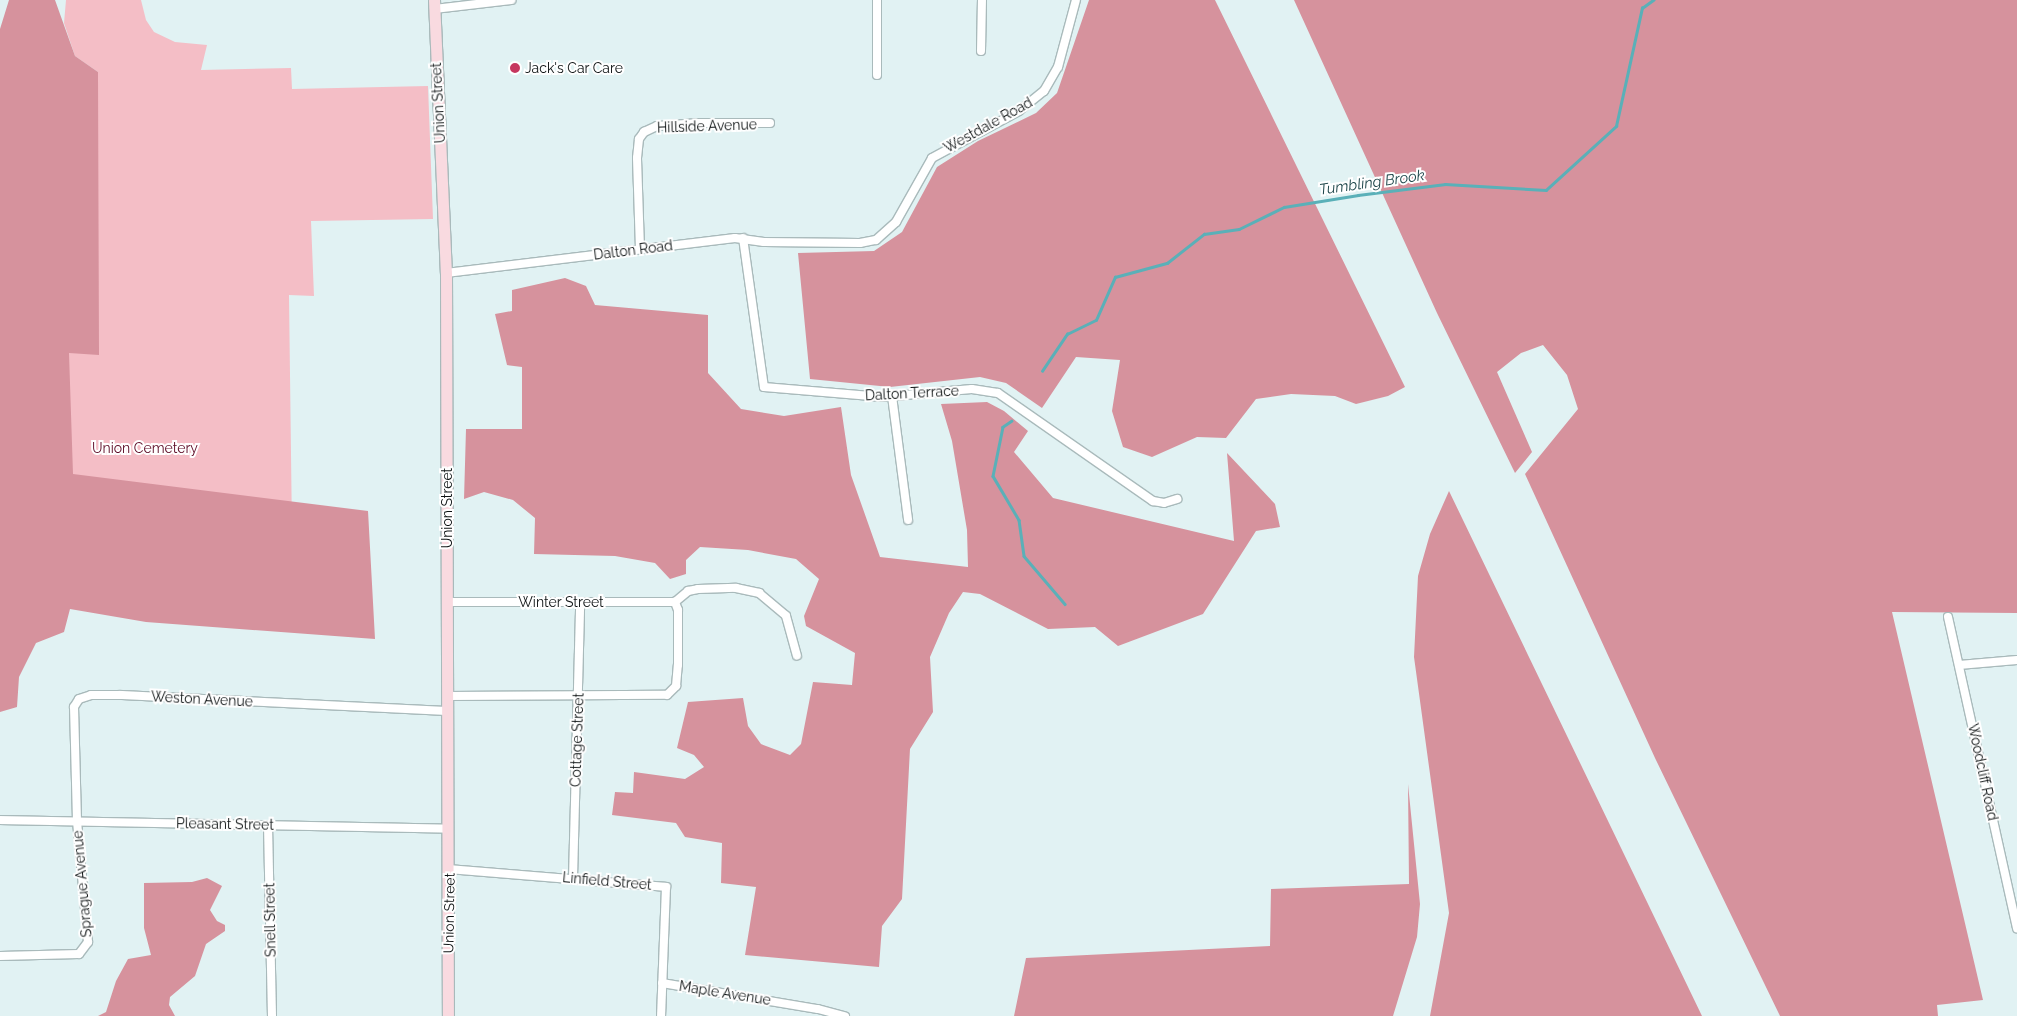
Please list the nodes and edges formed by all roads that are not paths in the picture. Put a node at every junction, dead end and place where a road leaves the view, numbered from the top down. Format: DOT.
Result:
graph roads {
  1 [pos="511,0"];
  2 [pos="877,0"];
  3 [pos="982,0"];
  4 [pos="1076,0"];
  5 [pos="434,5"];
  6 [pos="981,50"];
  7 [pos="877,75"];
  8 [pos="770,123"];
  9 [pos="744,238"];
  10 [pos="819,243"];
  11 [pos="640,249"];
  12 [pos="446,273"];
  13 [pos="892,396"];
  14 [pos="1177,499"];
  15 [pos="908,520"];
  16 [pos="448,602"];
  17 [pos="580,602"];
  18 [pos="674,602"];
  19 [pos="1948,617"];
  20 [pos="797,656"];
  21 [pos="2017,660"];
  22 [pos="1959,665"];
  23 [pos="448,696"];
  24 [pos="578,696"];
  25 [pos="448,711"];
  26 [pos="0,820"];
  27 [pos="77,822"];
  28 [pos="268,825"];
  29 [pos="449,829"];
  30 [pos="449,869"];
  31 [pos="573,878"];
  32 [pos="2017,928"];
  33 [pos="0,956"];
  34 [pos="662,983"];
  35 [pos="817,1012"];
  36 [pos="272,1016"];
  37 [pos="448,1016"];
  38 [pos="661,1016"];
  39 [pos="845,1016"];
  1 -- 5 [label="street"];
  2 -- 7 [label="street"];
  3 -- 6 [label="street"];
  4 -- 10 [label="street, Westdale Road"];
  5 -- 12 [label="main road, Union Street"];
  8 -- 11 [label="street, Hillside Avenue"];
  9 -- 10 [label="street, Dalton Road"];
  9 -- 11 [label="street, Dalton Road"];
  9 -- 13 [label="street, Dalton Terrace"];
  11 -- 12 [label="street, Dalton Road"];
  12 -- 16 [label="main road, Union Street"];
  13 -- 14 [label="street, Dalton Terrace"];
  13 -- 15 [label="street"];
  16 -- 17 [label="street, Winter Street"];
  16 -- 23 [label="main road, Union Street"];
  17 -- 18 [label="street, Winter Street"];
  17 -- 24 [label="street, Cottage Street"];
  18 -- 20 [label="street"];
  18 -- 24 [label="street"];
  19 -- 22 [label="street, Woodcliff Road"];
  21 -- 22 [label="street"];
  22 -- 32 [label="street, Woodcliff Road"];
  23 -- 24 [label="street"];
  23 -- 25 [label="main road, Union Street"];
  24 -- 31 [label="street, Cottage Street"];
  25 -- 27 [label="street, Weston Avenue"];
  25 -- 29 [label="main road, Union Street"];
  26 -- 27 [label="street, Pleasant Street"];
  27 -- 28 [label="street, Pleasant Street"];
  27 -- 33 [label="street, Sprague Avenue"];
  28 -- 29 [label="street, Pleasant Street"];
  28 -- 36 [label="street, Snell Street"];
  29 -- 30 [label="main road, Union Street"];
  30 -- 31 [label="street, Linfield Street"];
  30 -- 37 [label="main road, Union Street"];
  31 -- 34 [label="street, Linfield Street"];
  34 -- 35 [label="street, Maple Avenue"];
  34 -- 38 [label="street, Linfield Street"];
  35 -- 39 [label="street, Maple Avenue"];
}
